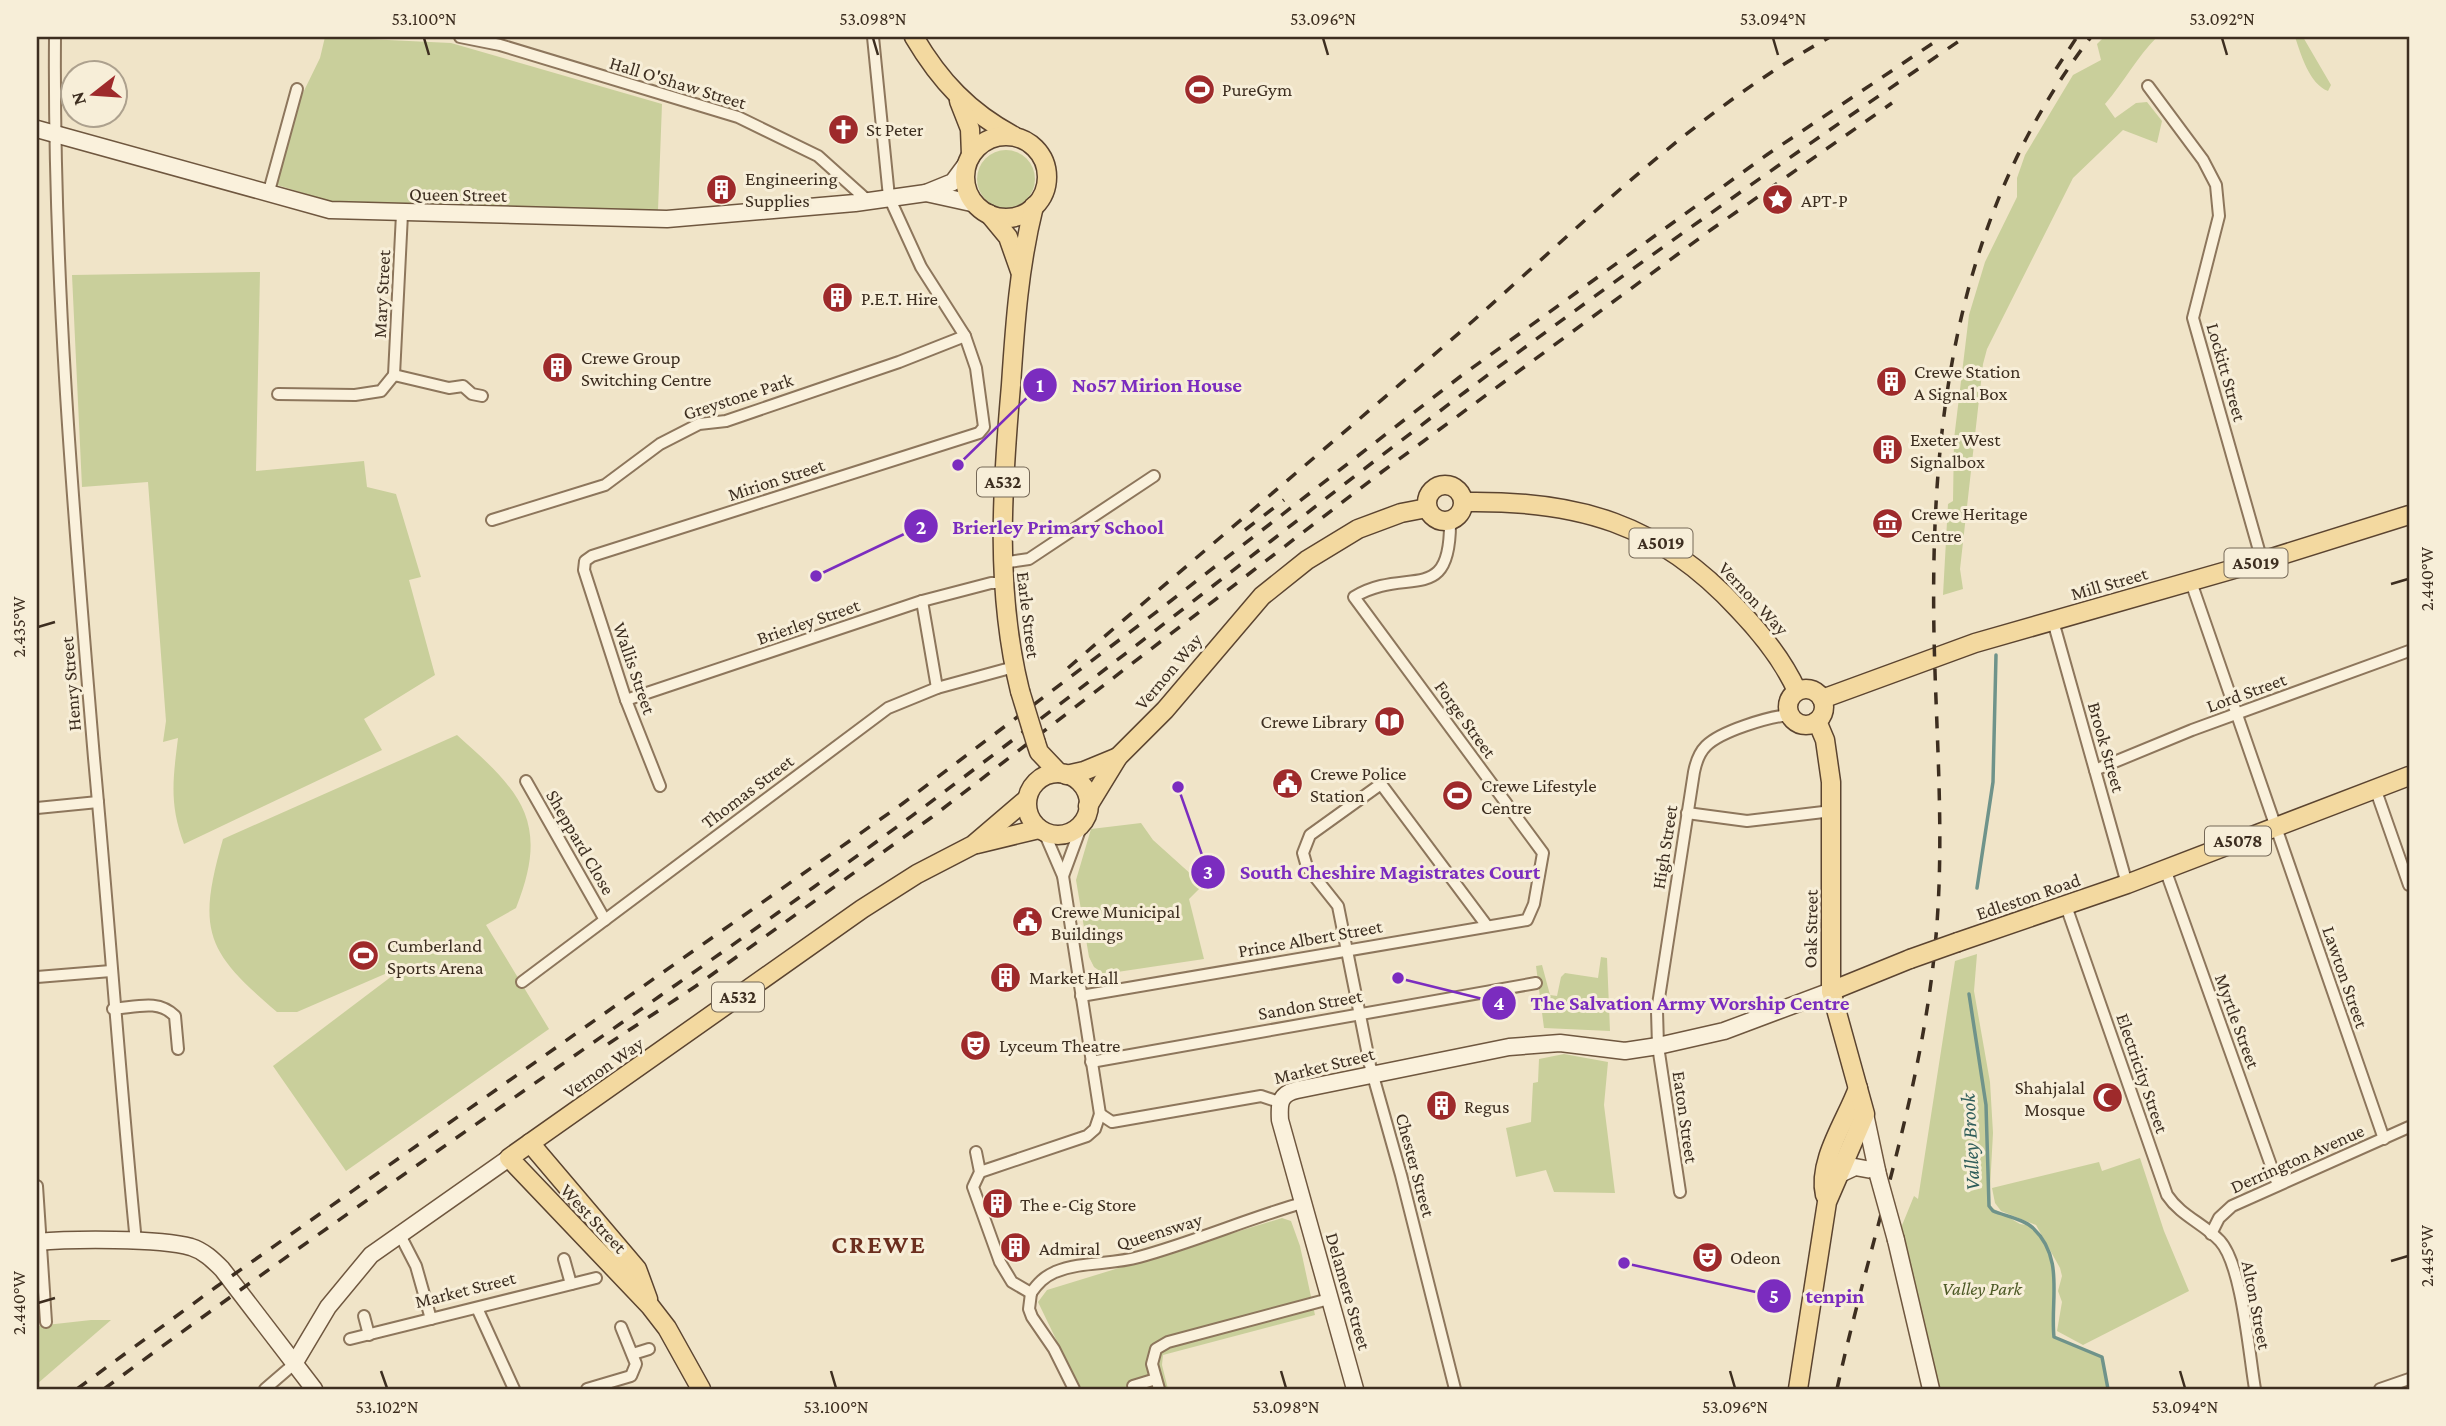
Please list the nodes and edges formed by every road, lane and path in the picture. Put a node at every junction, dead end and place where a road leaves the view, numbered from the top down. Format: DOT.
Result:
graph roads {
  1 [pos="55,37"];
  2 [pos="460,37"];
  3 [pos="873,37"];
  4 [pos="914,37"];
  5 [pos="500,41"];
  6 [pos="2148,86"];
  7 [pos="297,89"];
  8 [pos="958,98"];
  9 [pos="37,129"];
  10 [pos="54,131"];
  11 [pos="1016,137"];
  12 [pos="969,159"];
  13 [pos="269,191"];
  14 [pos="926,193"];
  15 [pos="888,197"];
  16 [pos="867,200"];
  17 [pos="1034,206"];
  18 [pos="982,209"];
  19 [pos="402,214"];
  20 [pos="1020,271"];
  21 [pos="965,336"];
  22 [pos="394,375"];
  23 [pos="278,394"];
  24 [pos="482,396"];
  25 [pos="1154,475"];
  26 [pos="1464,502"];
  27 [pos="1427,508"];
  28 [pos="2409,515"];
  29 [pos="492,520"];
  30 [pos="1450,521"];
  31 [pos="585,561"];
  32 [pos="2262,561"];
  33 [pos="1002,563"];
  34 [pos="2191,582"];
  35 [pos="1003,583"];
  36 [pos="922,601"];
  37 [pos="2053,621"];
  38 [pos="2409,651"];
  39 [pos="1014,667"];
  40 [pos="937,688"];
  41 [pos="1797,691"];
  42 [pos="1822,699"];
  43 [pos="626,700"];
  44 [pos="1789,715"];
  45 [pos="2235,715"];
  46 [pos="1817,721"];
  47 [pos="1037,748"];
  48 [pos="1118,757"];
  49 [pos="2095,770"];
  50 [pos="1063,774"];
  51 [pos="2409,776"];
  52 [pos="526,781"];
  53 [pos="660,786"];
  54 [pos="2375,788"];
  55 [pos="1030,793"];
  56 [pos="98,802"];
  57 [pos="37,808"];
  58 [pos="1832,811"];
  59 [pos="1086,812"];
  60 [pos="1688,813"];
  61 [pos="2275,827"];
  62 [pos="1042,830"];
  63 [pos="974,845"];
  64 [pos="2165,869"];
  65 [pos="1063,876"];
  66 [pos="2127,884"];
  67 [pos="2409,885"];
  68 [pos="1534,904"];
  69 [pos="2066,906"];
  70 [pos="605,920"];
  71 [pos="1487,926"];
  72 [pos="1347,950"];
  73 [pos="111,971"];
  74 [pos="37,978"];
  75 [pos="522,982"];
  76 [pos="1536,983"];
  77 [pos="1831,991"];
  78 [pos="1081,996"];
  79 [pos="113,1009"];
  80 [pos="1360,1012"];
  81 [pos="1658,1046"];
  82 [pos="178,1049"];
  83 [pos="1091,1062"];
  84 [pos="1373,1074"];
  85 [pos="1858,1088"];
  86 [pos="1279,1102"];
  87 [pos="1100,1114"];
  88 [pos="1865,1114"];
  89 [pos="2409,1127"];
  90 [pos="2384,1139"];
  91 [pos="530,1143"];
  92 [pos="975,1152"];
  93 [pos="509,1158"];
  94 [pos="981,1172"];
  95 [pos="1878,1173"];
  96 [pos="1838,1175"];
  97 [pos="2278,1185"];
  98 [pos="37,1186"];
  99 [pos="1680,1192"];
  100 [pos="1827,1202"];
  101 [pos="1302,1203"];
  102 [pos="399,1233"];
  103 [pos="2211,1234"];
  104 [pos="39,1242"];
  105 [pos="136,1242"];
  106 [pos="564,1259"];
  107 [pos="596,1278"];
  108 [pos="571,1284"];
  109 [pos="1031,1293"];
  110 [pos="1329,1299"];
  111 [pos="650,1306"];
  112 [pos="477,1308"];
  113 [pos="364,1316"];
  114 [pos="431,1319"];
  115 [pos="46,1322"];
  116 [pos="621,1327"];
  117 [pos="369,1335"];
  118 [pos="350,1339"];
  119 [pos="649,1349"];
  120 [pos="633,1354"];
  121 [pos="294,1364"];
  122 [pos="2409,1379"];
  123 [pos="1158,1384"];
  124 [pos="1133,1386"];
  125 [pos="265,1389"];
  126 [pos="314,1389"];
  127 [pos="513,1389"];
  128 [pos="587,1389"];
  129 [pos="701,1389"];
  130 [pos="1074,1389"];
  131 [pos="1355,1389"];
  132 [pos="1455,1389"];
  133 [pos="1798,1389"];
  134 [pos="1931,1389"];
  135 [pos="2255,1389"];
  136 [pos="2380,1389"];
  1 -- 10 [label="street, Henry Street"];
  2 -- 5 [label="street, Hall O'Shaw Street"];
  3 -- 15 [label="street"];
  4 -- 8 [label="main road"];
  5 -- 16 [label="street, Hall O'Shaw Street"];
  6 -- 32 [label="street, Lockitt Street"];
  7 -- 13 [label="street"];
  8 -- 11 [label="main road"];
  8 -- 12 [label="main road"];
  9 -- 10 [label="street, Queen Street"];
  10 -- 13 [label="street, Queen Street"];
  10 -- 56 [label="street, Henry Street"];
  11 -- 12 [label="main road"];
  11 -- 17 [label="main road"];
  12 -- 14 [label="street"];
  12 -- 18 [label="main road"];
  13 -- 19 [label="street, Queen Street"];
  14 -- 15 [label="street, Queen Street"];
  14 -- 18 [label="street"];
  15 -- 16 [label="street, Queen Street"];
  15 -- 21 [label="street"];
  16 -- 19 [label="street, Queen Street"];
  17 -- 18 [label="main road"];
  17 -- 20 [label="main road, Earle Street / A532"];
  18 -- 20 [label="main road, Earle Street / A532"];
  19 -- 22 [label="street, Mary Street"];
  20 -- 33 [label="main road, Earle Street / A532"];
  21 -- 29 [label="street, Greystone Park"];
  21 -- 31 [label="street, Mirion Street"];
  22 -- 23 [label="street"];
  22 -- 24 [label="street"];
  25 -- 33 [label="street"];
  26 -- 27 [label="main road"];
  26 -- 30 [label="main road"];
  26 -- 41 [label="main road, Vernon Way / A5019"];
  27 -- 30 [label="main road"];
  27 -- 48 [label="main road, Vernon Way"];
  28 -- 32 [label="main road, Mill Street / A5019"];
  30 -- 68 [label="street, Forge Street"];
  31 -- 43 [label="street, Wallis Street"];
  32 -- 34 [label="main road, Mill Street / A5019"];
  33 -- 35 [label="main road, Earle Street / A532"];
  34 -- 37 [label="main road, Mill Street / A5019"];
  34 -- 45 [label="street, Lawton Street"];
  35 -- 36 [label="street, Brierley Street"];
  35 -- 39 [label="main road, Earle Street / A532"];
  36 -- 40 [label="street"];
  36 -- 43 [label="street, Brierley Street"];
  37 -- 42 [label="main road, Mill Street / A5019"];
  37 -- 49 [label="street, Brook Street"];
  38 -- 45 [label="street, Lord Street"];
  39 -- 40 [label="street, Thomas Street"];
  39 -- 47 [label="main road, Earle Street / A532, bridge"];
  40 -- 70 [label="street, Thomas Street"];
  41 -- 42 [label="main road"];
  41 -- 44 [label="main road"];
  42 -- 46 [label="main road"];
  43 -- 53 [label="street, Wallis Street"];
  44 -- 46 [label="main road"];
  44 -- 60 [label="street, High Street"];
  45 -- 49 [label="street, Lord Street"];
  45 -- 61 [label="street, Lawton Street"];
  46 -- 58 [label="main road, Oak Street"];
  47 -- 50 [label="main road, Earle Street / A532"];
  47 -- 55 [label="main road, Earle Street / A532"];
  48 -- 50 [label="main road, Vernon Way"];
  48 -- 59 [label="main road, Vernon Way"];
  49 -- 66 [label="street, Brook Street"];
  50 -- 55 [label="main road"];
  50 -- 59 [label="main road"];
  51 -- 54 [label="main road, Edleston Road / A5078"];
  52 -- 70 [label="street, Sheppard Close"];
  54 -- 61 [label="main road, Edleston Road / A5078"];
  54 -- 67 [label="street"];
  55 -- 62 [label="main road"];
  55 -- 63 [label="main road, Vernon Way / A532"];
  56 -- 57 [label="street"];
  56 -- 73 [label="street, Henry Street"];
  58 -- 60 [label="street"];
  58 -- 77 [label="main road, Oak Street"];
  59 -- 62 [label="main road"];
  59 -- 65 [label="street"];
  60 -- 81 [label="street, High Street"];
  61 -- 64 [label="main road, Edleston Road / A5078"];
  61 -- 90 [label="street, Lawton Street"];
  62 -- 63 [label="main road, Vernon Way / A532"];
  62 -- 65 [label="street"];
  63 -- 91 [label="main road, Vernon Way / A532"];
  64 -- 66 [label="main road, Edleston Road / A5078"];
  64 -- 97 [label="street, Myrtle Street"];
  65 -- 78 [label="street"];
  66 -- 69 [label="main road, Edleston Road / A5078"];
  68 -- 71 [label="street, Prince Albert Street"];
  69 -- 77 [label="main road, Edleston Road / A5078, bridge"];
  69 -- 103 [label="street, Electricity Street"];
  70 -- 75 [label="street, Thomas Street"];
  71 -- 72 [label="street, Prince Albert Street"];
  71 -- 72 [label="street, Chester Street"];
  72 -- 78 [label="street, Prince Albert Street"];
  72 -- 80 [label="street, Chester Street"];
  73 -- 74 [label="street"];
  73 -- 79 [label="street, Henry Street"];
  76 -- 80 [label="street, Sandon Street"];
  77 -- 81 [label="street, Edleston Road"];
  77 -- 85 [label="main road, Oak Street"];
  78 -- 83 [label="street"];
  79 -- 82 [label="street"];
  79 -- 105 [label="street, Henry Street"];
  80 -- 83 [label="street, Sandon Street"];
  80 -- 84 [label="street, Chester Street"];
  81 -- 84 [label="street, Market Street"];
  81 -- 99 [label="street, Eaton Street"];
  83 -- 87 [label="street"];
  84 -- 86 [label="street, Market Street"];
  84 -- 132 [label="street, Chester Street"];
  85 -- 88 [label="main road, Oak Street"];
  85 -- 100 [label="main road"];
  86 -- 87 [label="street, Market Street"];
  86 -- 101 [label="street, Delamere Street"];
  87 -- 94 [label="street"];
  88 -- 95 [label="street, Oak Street"];
  88 -- 96 [label="main road"];
  89 -- 90 [label="street, Derrington Avenue"];
  90 -- 97 [label="street, Derrington Avenue"];
  91 -- 93 [label="main road, Vernon Way / A532"];
  91 -- 111 [label="main road, West Street"];
  92 -- 94 [label="street"];
  93 -- 102 [label="street, Vernon Way"];
  93 -- 111 [label="main road, West Street"];
  94 -- 109 [label="street"];
  95 -- 96 [label="street"];
  95 -- 134 [label="street, Oak Street, bridge"];
  96 -- 100 [label="main road"];
  97 -- 103 [label="street, Derrington Avenue"];
  98 -- 104 [label="street"];
  100 -- 133 [label="main road"];
  101 -- 109 [label="street, Queensway"];
  101 -- 110 [label="street, Delamere Street"];
  102 -- 114 [label="street"];
  102 -- 121 [label="street, Vernon Way"];
  103 -- 135 [label="street, Alton Street"];
  104 -- 105 [label="street"];
  104 -- 115 [label="street"];
  105 -- 121 [label="street"];
  106 -- 108 [label="street"];
  107 -- 108 [label="street, Market Street"];
  108 -- 112 [label="street, Market Street"];
  109 -- 130 [label="street"];
  110 -- 123 [label="street"];
  110 -- 131 [label="street, Delamere Street"];
  111 -- 129 [label="main road, West Street"];
  112 -- 114 [label="street, Market Street"];
  112 -- 127 [label="street"];
  113 -- 117 [label="street"];
  114 -- 117 [label="street, Market Street"];
  116 -- 120 [label="street"];
  117 -- 118 [label="street, Market Street"];
  119 -- 120 [label="street"];
  120 -- 128 [label="street"];
  121 -- 125 [label="street"];
  121 -- 126 [label="street"];
  122 -- 136 [label="street"];
  123 -- 124 [label="street"];
}
